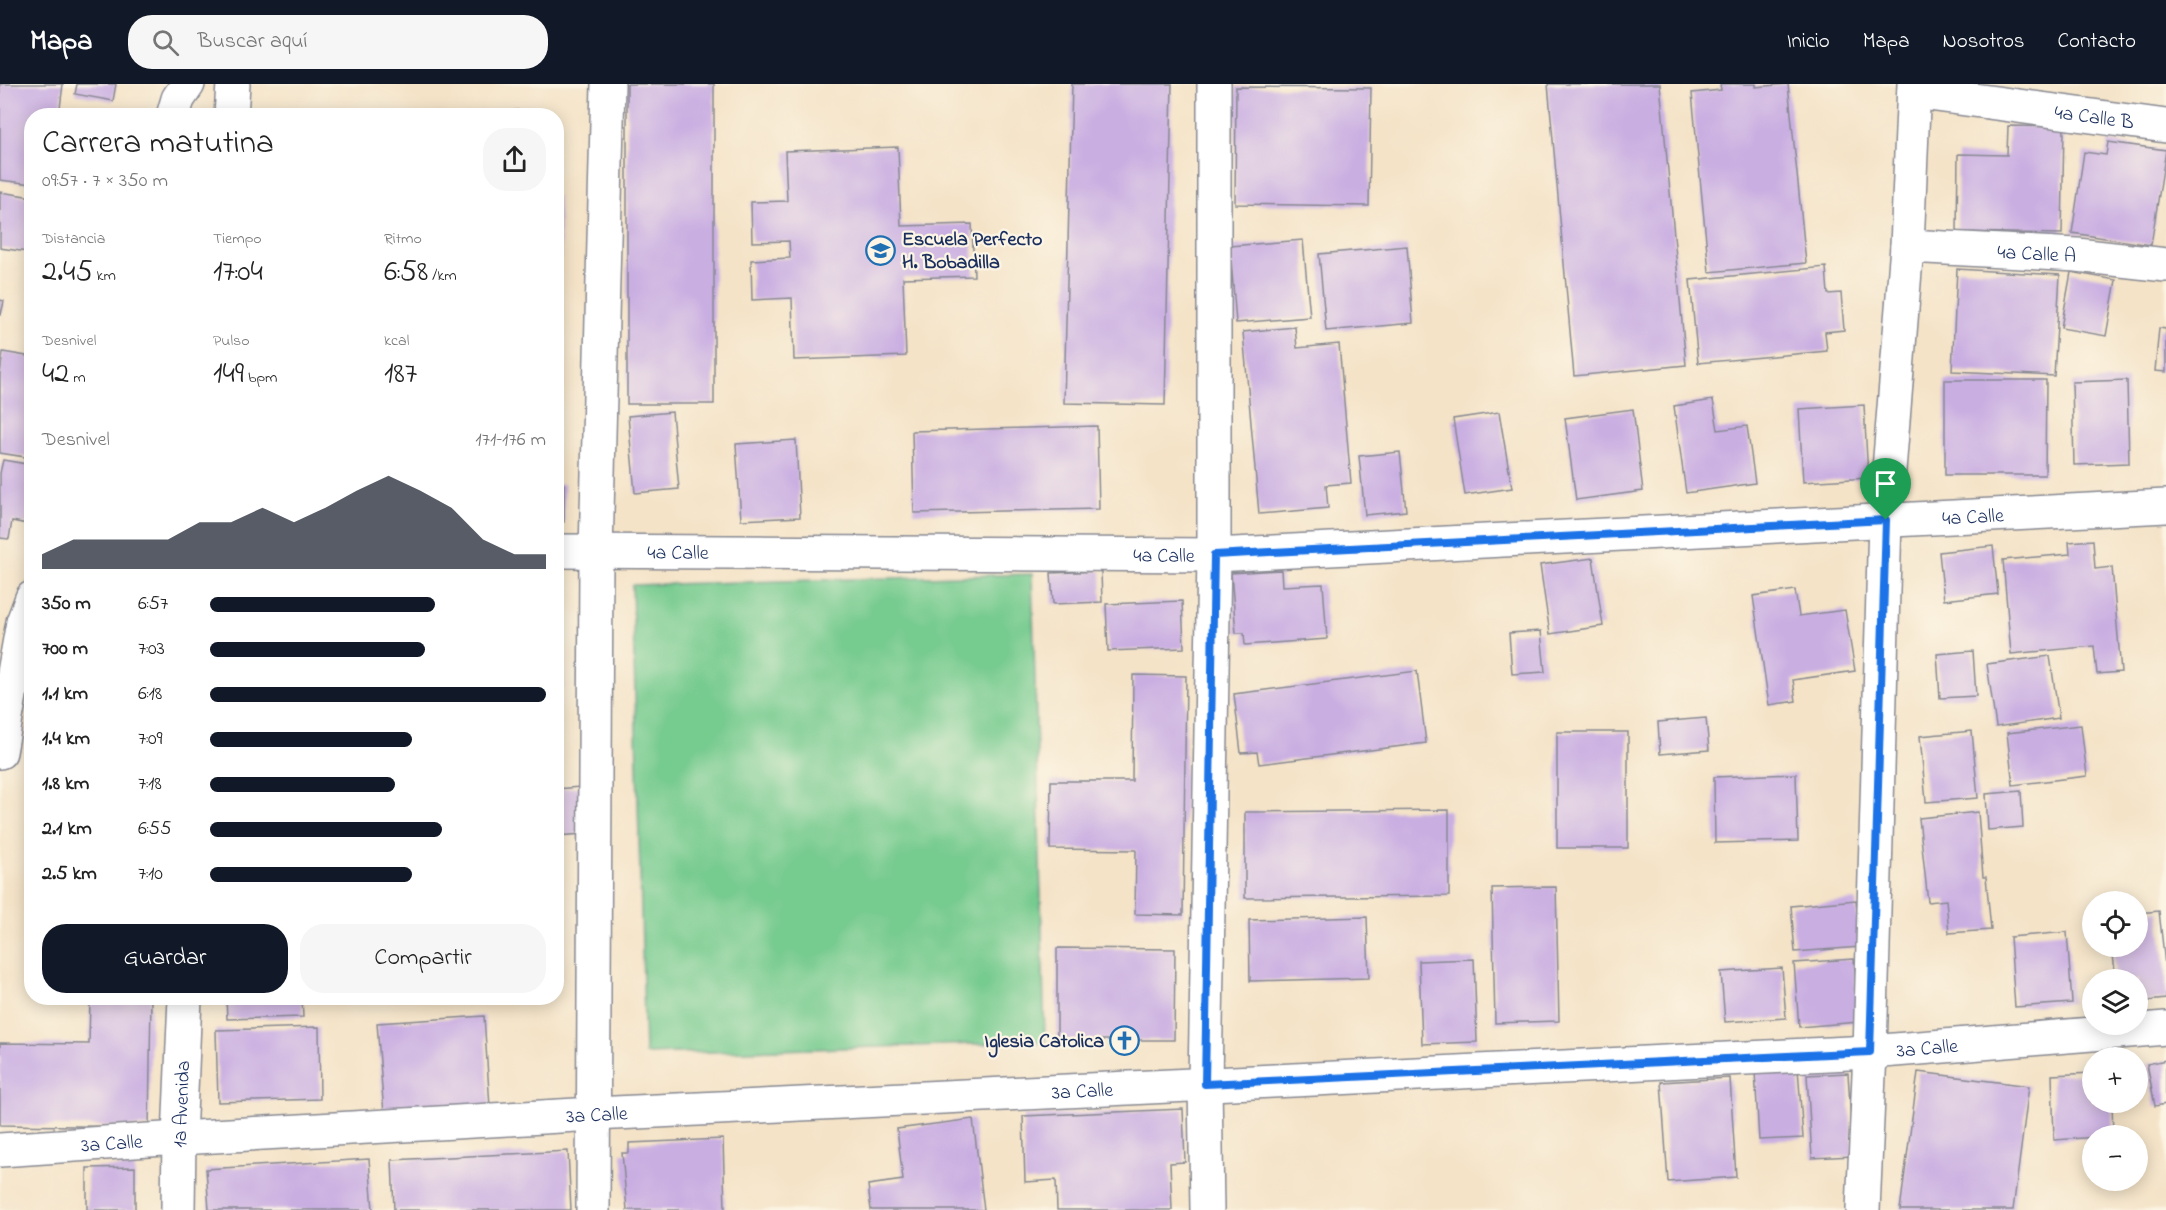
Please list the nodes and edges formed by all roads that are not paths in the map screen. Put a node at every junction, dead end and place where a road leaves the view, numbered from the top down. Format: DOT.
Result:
graph roads {
  1 [pos="188,84"];
  2 [pos="233,84"];
  3 [pos="608,84"];
  4 [pos="1214,84"];
  5 [pos="1914,88"];
  6 [pos="175,108"];
  7 [pos="232,108"];
  8 [pos="2166,126"];
  9 [pos="1907,246"];
  10 [pos="2166,265"];
  11 [pos="2166,506"];
  12 [pos="1886,520"];
  13 [pos="564,551"];
  14 [pos="596,552"];
  15 [pos="1214,555"];
  16 [pos="18,611"];
  17 [pos="0,752"];
  18 [pos="185,1005"];
  19 [pos="2166,1028"];
  20 [pos="1870,1052"];
  21 [pos="1205,1084"];
  22 [pos="594,1114"];
  23 [pos="179,1138"];
  24 [pos="0,1150"];
  25 [pos="178,1210"];
  26 [pos="593,1210"];
  27 [pos="1207,1210"];
  28 [pos="1863,1210"];
  1 -- 6 [label="street"];
  2 -- 7 [label="street"];
  3 -- 14 [label="street"];
  4 -- 15 [label="street"];
  5 -- 8 [label="street, 4a Calle B"];
  5 -- 9 [label="street"];
  9 -- 10 [label="street, 4a Calle A"];
  9 -- 12 [label="street"];
  11 -- 12 [label="street, 4a Calle"];
  12 -- 15 [label="street, 4a Calle"];
  12 -- 20 [label="street"];
  13 -- 14 [label="street, 4a Calle"];
  14 -- 15 [label="street, 4a Calle"];
  14 -- 22 [label="street"];
  15 -- 21 [label="street"];
  16 -- 17 [label="street"];
  18 -- 23 [label="street, 1a Avenida"];
  19 -- 20 [label="street, 3a Calle"];
  20 -- 21 [label="street, 3a Calle"];
  20 -- 28 [label="street"];
  21 -- 22 [label="street, 3a Calle"];
  21 -- 27 [label="street"];
  22 -- 23 [label="street, 3a Calle"];
  22 -- 26 [label="street"];
  23 -- 24 [label="street, 3a Calle"];
  23 -- 25 [label="street, 1a Avenida"];
}
